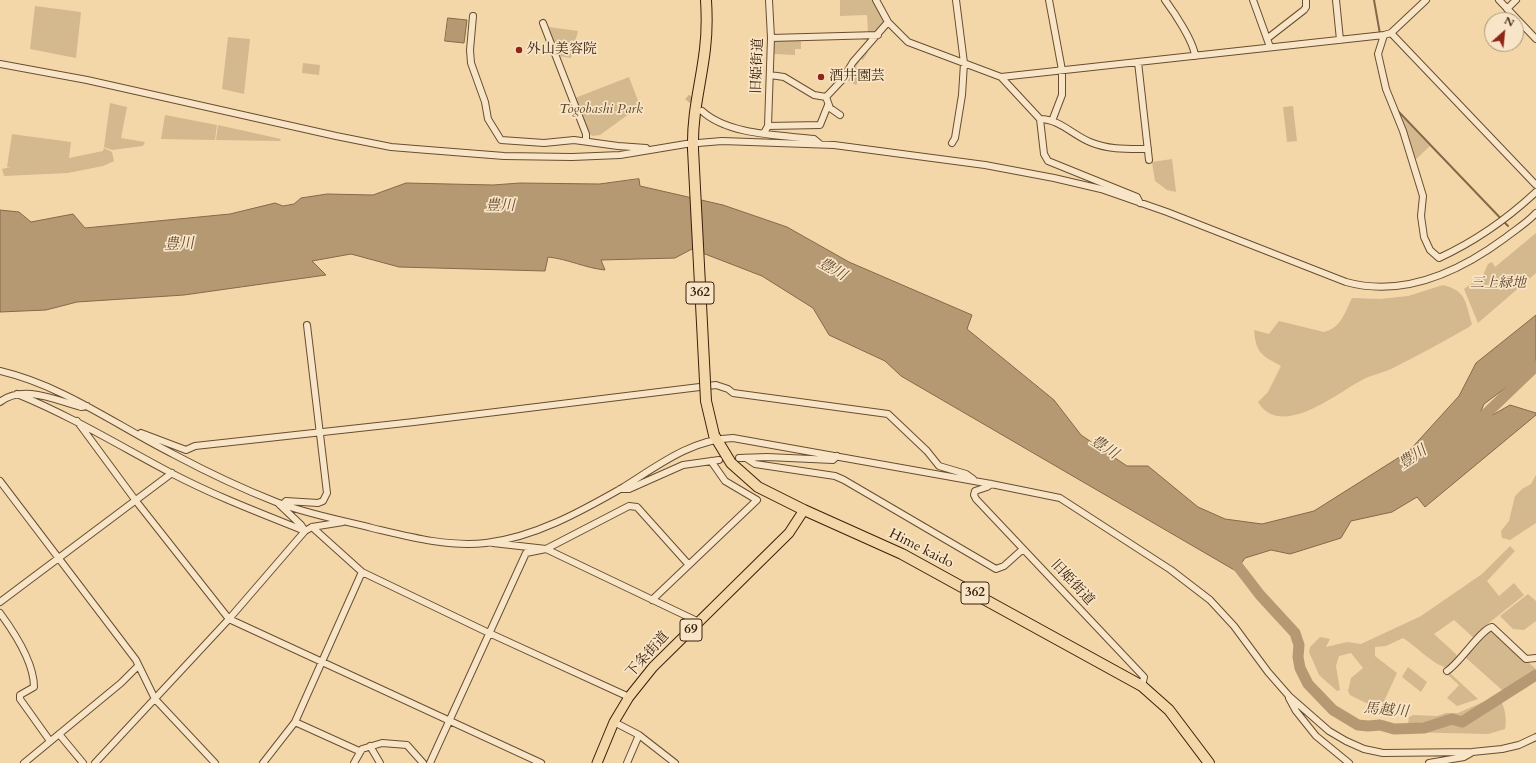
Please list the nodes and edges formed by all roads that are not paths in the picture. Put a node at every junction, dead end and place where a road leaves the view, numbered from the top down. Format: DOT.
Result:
graph roads {
  1 [pos="706,0"];
  2 [pos="769,0"];
  3 [pos="876,0"];
  4 [pos="956,0"];
  5 [pos="1049,0"];
  6 [pos="1165,0"];
  7 [pos="1252,0"];
  8 [pos="1306,0"];
  9 [pos="1336,0"];
  10 [pos="1426,0"];
  11 [pos="1499,0"];
  12 [pos="1516,0"];
  13 [pos="1507,8"];
  14 [pos="473,16"];
  15 [pos="888,22"];
  16 [pos="543,23"];
  17 [pos="1391,33"];
  18 [pos="878,35"];
  19 [pos="1384,35"];
  20 [pos="771,38"];
  21 [pos="1268,38"];
  22 [pos="1536,39"];
  23 [pos="1340,40"];
  24 [pos="1270,47"];
  25 [pos="1195,56"];
  26 [pos="1138,62"];
  27 [pos="964,63"];
  28 [pos="0,64"];
  29 [pos="1062,70"];
  30 [pos="770,75"];
  31 [pos="1001,77"];
  32 [pos="826,97"];
  33 [pos="828,105"];
  34 [pos="702,110"];
  35 [pos="840,115"];
  36 [pos="1040,119"];
  37 [pos="1052,121"];
  38 [pos="768,126"];
  39 [pos="764,133"];
  40 [pos="586,141"];
  41 [pos="952,143"];
  42 [pos="820,144"];
  43 [pos="693,146"];
  44 [pos="658,148"];
  45 [pos="1148,149"];
  46 [pos="1149,160"];
  47 [pos="1536,185"];
  48 [pos="1536,192"];
  49 [pos="1140,203"];
  50 [pos="1536,213"];
  51 [pos="307,325"];
  52 [pos="0,371"];
  53 [pos="17,394"];
  54 [pos="0,402"];
  55 [pos="87,406"];
  56 [pos="77,421"];
  57 [pos="131,431"];
  58 [pos="321,433"];
  59 [pos="716,437"];
  60 [pos="838,456"];
  61 [pos="739,458"];
  62 [pos="746,458"];
  63 [pos="719,460"];
  64 [pos="711,461"];
  65 [pos="172,473"];
  66 [pos="0,481"];
  67 [pos="977,481"];
  68 [pos="991,484"];
  69 [pos="620,489"];
  70 [pos="136,501"];
  71 [pos="279,503"];
  72 [pos="804,510"];
  73 [pos="347,522"];
  74 [pos="312,527"];
  75 [pos="306,531"];
  76 [pos="487,543"];
  77 [pos="546,549"];
  78 [pos="1023,549"];
  79 [pos="59,558"];
  80 [pos="689,564"];
  81 [pos="362,572"];
  82 [pos="652,600"];
  83 [pos="0,602"];
  84 [pos="0,613"];
  85 [pos="229,619"];
  86 [pos="699,622"];
  87 [pos="489,633"];
  88 [pos="1536,658"];
  89 [pos="322,662"];
  90 [pos="138,666"];
  91 [pos="1447,671"];
  92 [pos="1142,686"];
  93 [pos="1289,696"];
  94 [pos="629,697"];
  95 [pos="155,699"];
  96 [pos="449,720"];
  97 [pos="294,722"];
  98 [pos="614,722"];
  99 [pos="59,734"];
  100 [pos="639,735"];
  101 [pos="1536,738"];
  102 [pos="50,741"];
  103 [pos="370,746"];
  104 [pos="359,751"];
  105 [pos="1472,752"];
  106 [pos="24,763"];
  107 [pos="83,763"];
  108 [pos="95,763"];
  109 [pos="215,763"];
  110 [pos="262,763"];
  111 [pos="354,763"];
  112 [pos="380,763"];
  113 [pos="423,763"];
  114 [pos="430,763"];
  115 [pos="540,763"];
  116 [pos="597,763"];
  117 [pos="627,763"];
  118 [pos="675,763"];
  119 [pos="1209,763"];
  120 [pos="1349,763"];
  121 [pos="1429,763"];
  1 -- 43 [label="highway, 362"];
  2 -- 20 [label="street, 旧姫街道"];
  3 -- 15 [label="street"];
  4 -- 27 [label="street"];
  5 -- 29 [label="street"];
  6 -- 25 [label="street"];
  7 -- 21 [label="street"];
  8 -- 21 [label="street"];
  9 -- 23 [label="street"];
  10 -- 17 [label="street"];
  11 -- 13 [label="street"];
  12 -- 13 [label="street"];
  13 -- 22 [label="street"];
  14 -- 40 [label="street"];
  15 -- 18 [label="street"];
  15 -- 27 [label="street"];
  16 -- 40 [label="street"];
  17 -- 19 [label="street"];
  17 -- 47 [label="street"];
  18 -- 20 [label="street"];
  18 -- 32 [label="street"];
  19 -- 23 [label="street"];
  19 -- 48 [label="street"];
  20 -- 30 [label="street, 旧姫街道"];
  21 -- 24 [label="street"];
  23 -- 24 [label="street"];
  24 -- 25 [label="street"];
  25 -- 26 [label="street"];
  26 -- 29 [label="street"];
  26 -- 45 [label="street"];
  27 -- 31 [label="street"];
  27 -- 41 [label="street"];
  28 -- 44 [label="street"];
  29 -- 31 [label="street"];
  29 -- 37 [label="street"];
  30 -- 32 [label="street"];
  30 -- 38 [label="street, 旧姫街道"];
  31 -- 36 [label="street"];
  32 -- 33 [label="street"];
  33 -- 35 [label="street"];
  33 -- 38 [label="street"];
  34 -- 39 [label="street"];
  36 -- 37 [label="street"];
  36 -- 49 [label="street"];
  37 -- 45 [label="street"];
  38 -- 39 [label="street, 旧姫街道"];
  39 -- 42 [label="street"];
  40 -- 44 [label="street"];
  42 -- 43 [label="street"];
  42 -- 49 [label="street"];
  43 -- 44 [label="street"];
  43 -- 59 [label="highway, 362, bridge"];
  45 -- 46 [label="street"];
  49 -- 50 [label="street"];
  51 -- 58 [label="street"];
  52 -- 55 [label="street"];
  53 -- 54 [label="street"];
  53 -- 55 [label="street"];
  53 -- 56 [label="street"];
  55 -- 57 [label="street"];
  56 -- 65 [label="street"];
  56 -- 70 [label="street"];
  57 -- 58 [label="street"];
  57 -- 71 [label="street"];
  58 -- 67 [label="street"];
  58 -- 71 [label="street"];
  59 -- 60 [label="street"];
  59 -- 69 [label="street"];
  59 -- 72 [label="highway, Hime kaido / 362"];
  60 -- 62 [label="street"];
  60 -- 67 [label="street"];
  61 -- 62 [label="street"];
  62 -- 78 [label="street"];
  63 -- 64 [label="street"];
  64 -- 69 [label="street"];
  64 -- 80 [label="street"];
  65 -- 70 [label="street"];
  65 -- 75 [label="street"];
  66 -- 79 [label="street"];
  67 -- 68 [label="street"];
  68 -- 78 [label="street, 旧姫街道"];
  68 -- 93 [label="street"];
  69 -- 76 [label="street"];
  70 -- 79 [label="street"];
  70 -- 85 [label="street"];
  71 -- 73 [label="street"];
  71 -- 75 [label="street"];
  72 -- 86 [label="main road, 下条街道 / 69"];
  72 -- 92 [label="highway, Hime kaido / 362"];
  73 -- 74 [label="street"];
  73 -- 76 [label="street"];
  74 -- 75 [label="street"];
  74 -- 81 [label="street"];
  75 -- 85 [label="street"];
  76 -- 77 [label="street"];
  77 -- 80 [label="street"];
  77 -- 82 [label="street"];
  77 -- 87 [label="street"];
  78 -- 92 [label="street, 旧姫街道"];
  79 -- 83 [label="street"];
  79 -- 90 [label="street"];
  80 -- 82 [label="street"];
  81 -- 87 [label="street"];
  81 -- 89 [label="street"];
  82 -- 86 [label="street"];
  84 -- 102 [label="street"];
  85 -- 89 [label="street"];
  85 -- 95 [label="street"];
  86 -- 94 [label="main road, 下条街道 / 69"];
  87 -- 94 [label="street"];
  87 -- 96 [label="street"];
  88 -- 91 [label="street"];
  89 -- 96 [label="street"];
  89 -- 97 [label="street"];
  90 -- 95 [label="street"];
  90 -- 99 [label="street"];
  92 -- 119 [label="highway, Hime kaido / 362"];
  93 -- 105 [label="street"];
  93 -- 120 [label="street"];
  94 -- 98 [label="main road, 下条街道 / 69"];
  95 -- 108 [label="street"];
  95 -- 109 [label="street"];
  96 -- 114 [label="street"];
  96 -- 115 [label="street"];
  97 -- 104 [label="street"];
  97 -- 110 [label="street"];
  98 -- 100 [label="street"];
  98 -- 116 [label="main road, 下条街道 / 69"];
  99 -- 102 [label="street"];
  99 -- 107 [label="street"];
  100 -- 117 [label="street"];
  100 -- 118 [label="street"];
  101 -- 105 [label="street"];
  102 -- 106 [label="street"];
  103 -- 104 [label="street"];
  103 -- 112 [label="street"];
  103 -- 113 [label="street"];
  104 -- 111 [label="street"];
  105 -- 121 [label="street"];
}
